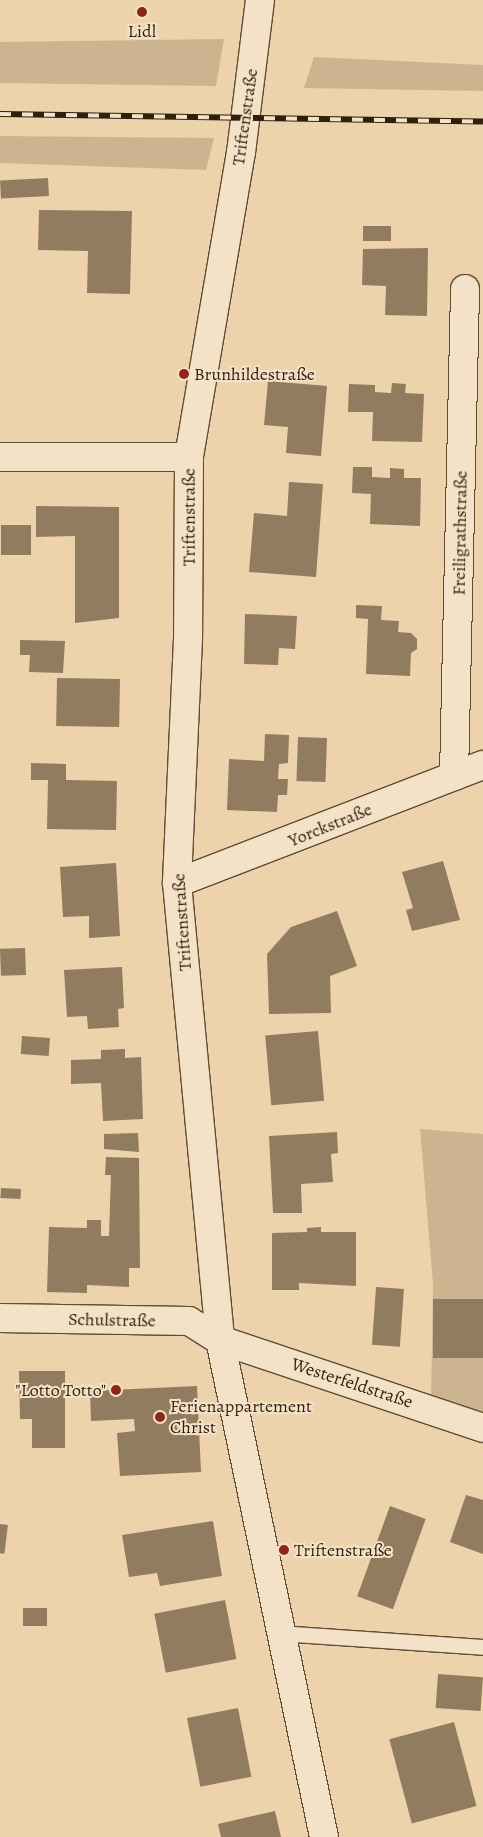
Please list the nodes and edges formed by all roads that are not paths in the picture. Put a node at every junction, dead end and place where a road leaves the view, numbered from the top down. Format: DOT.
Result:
graph roads {
  1 [pos="260,0"];
  2 [pos="465,289"];
  3 [pos="0,457"];
  4 [pos="189,457"];
  5 [pos="483,765"];
  6 [pos="454,776"];
  7 [pos="177,883"];
  8 [pos="0,1318"];
  9 [pos="220,1340"];
  10 [pos="483,1428"];
  11 [pos="279,1633"];
  12 [pos="483,1647"];
  13 [pos="324,1837"];
  1 -- 4 [label="street, Triftenstraße"];
  2 -- 6 [label="street, Freiligrathstraße"];
  3 -- 4 [label="street"];
  4 -- 7 [label="street, Triftenstraße"];
  5 -- 6 [label="street, Yorckstraße"];
  6 -- 7 [label="street, Yorckstraße"];
  7 -- 9 [label="street, Triftenstraße"];
  8 -- 9 [label="street, Schulstraße"];
  9 -- 10 [label="street, Westerfeldstraße"];
  9 -- 11 [label="street, Triftenstraße"];
  11 -- 12 [label="lane"];
  11 -- 13 [label="street, Triftenstraße"];
}
